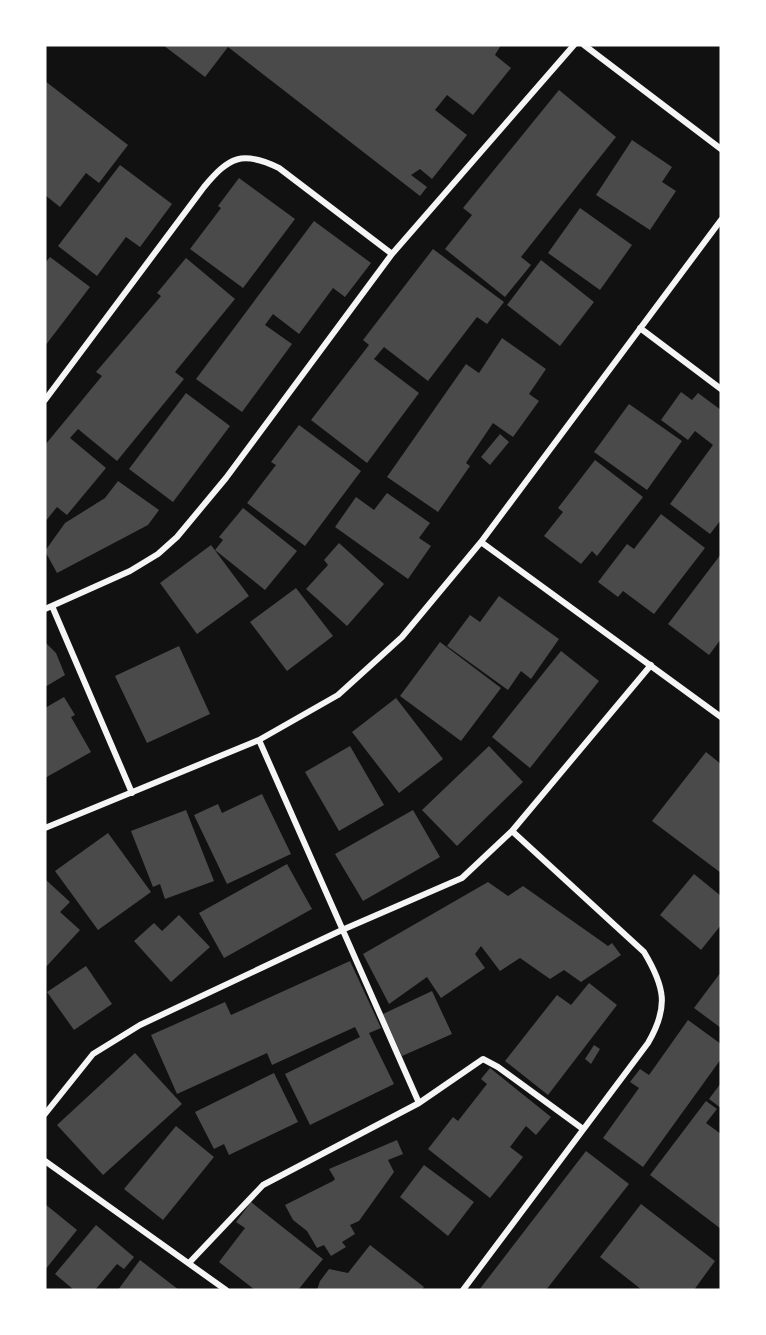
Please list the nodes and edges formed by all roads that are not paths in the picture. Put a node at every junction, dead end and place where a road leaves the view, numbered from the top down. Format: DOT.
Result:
graph roads {
  1 [pos="574,45"];
  2 [pos="584,45"];
  3 [pos="721,149"];
  4 [pos="721,220"];
  5 [pos="392,254"];
  6 [pos="640,328"];
  7 [pos="721,389"];
  8 [pos="45,400"];
  9 [pos="482,542"];
  10 [pos="49,608"];
  11 [pos="651,665"];
  12 [pos="721,717"];
  13 [pos="259,740"];
  14 [pos="132,793"];
  15 [pos="45,828"];
  16 [pos="512,831"];
  17 [pos="342,930"];
  18 [pos="419,1103"];
  19 [pos="45,1114"];
  20 [pos="583,1129"];
  21 [pos="45,1161"];
  22 [pos="189,1263"];
  23 [pos="226,1290"];
  24 [pos="463,1290"];
  1 -- 5 [label="street"];
  2 -- 3 [label="street"];
  4 -- 6 [label="street"];
  5 -- 8 [label="street"];
  5 -- 10 [label="street"];
  6 -- 7 [label="street"];
  6 -- 9 [label="street"];
  9 -- 11 [label="street"];
  9 -- 13 [label="street"];
  10 -- 14 [label="street"];
  11 -- 12 [label="street"];
  11 -- 16 [label="street"];
  13 -- 14 [label="street"];
  13 -- 17 [label="street"];
  14 -- 15 [label="street"];
  16 -- 17 [label="street"];
  16 -- 20 [label="street"];
  17 -- 18 [label="street"];
  17 -- 19 [label="street"];
  18 -- 20 [label="street"];
  18 -- 22 [label="street"];
  20 -- 24 [label="street"];
  21 -- 22 [label="street"];
  22 -- 23 [label="street"];
}
